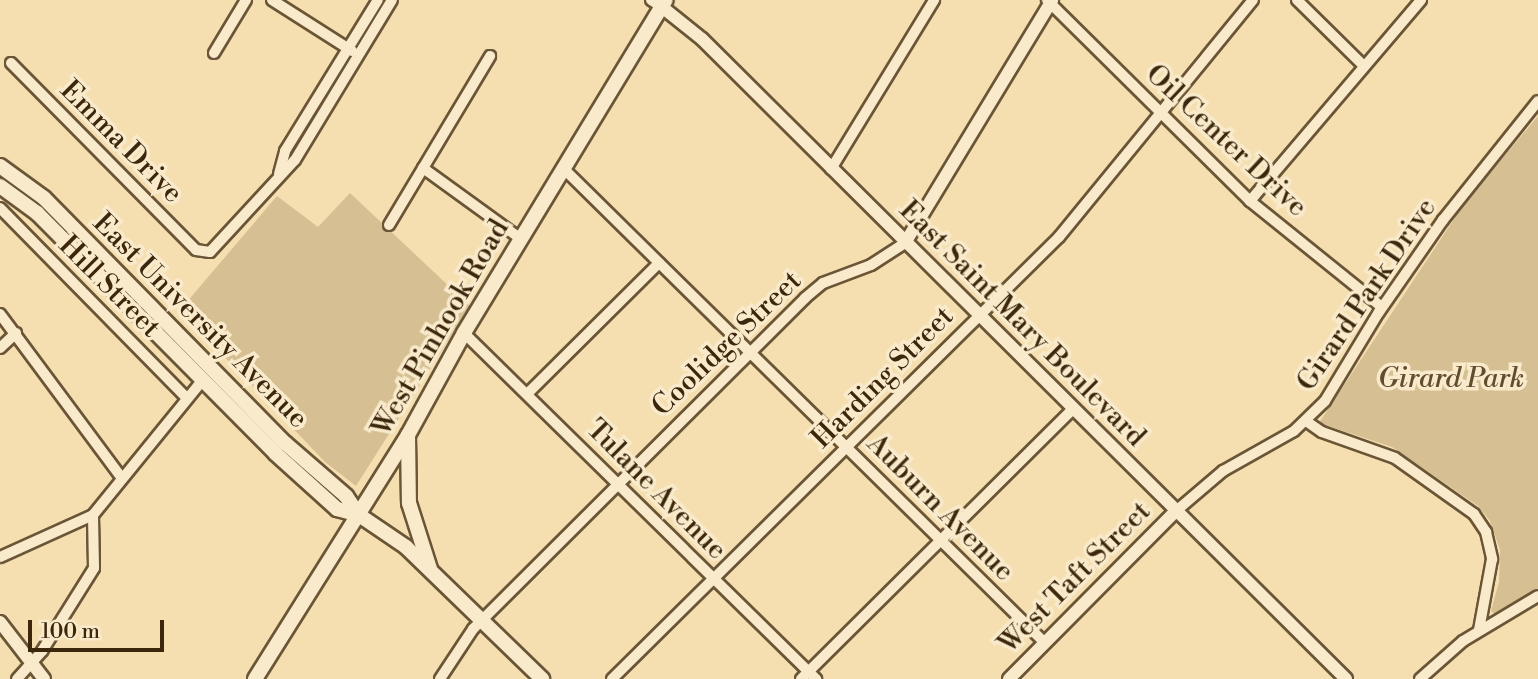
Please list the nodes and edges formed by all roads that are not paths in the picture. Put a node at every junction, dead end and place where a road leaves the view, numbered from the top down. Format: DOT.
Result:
graph roads {
  1 [pos="246,0"];
  2 [pos="272,0"];
  3 [pos="378,0"];
  4 [pos="391,0"];
  5 [pos="934,0"];
  6 [pos="1254,0"];
  7 [pos="1297,0"];
  8 [pos="1421,0"];
  9 [pos="1052,1"];
  10 [pos="659,2"];
  11 [pos="348,48"];
  12 [pos="214,53"];
  13 [pos="358,55"];
  14 [pos="490,56"];
  15 [pos="10,63"];
  16 [pos="1364,66"];
  17 [pos="1538,101"];
  18 [pos="1159,112"];
  19 [pos="0,166"];
  20 [pos="423,168"];
  21 [pos="564,169"];
  22 [pos="831,169"];
  23 [pos="279,174"];
  24 [pos="14,175"];
  25 [pos="2,191"];
  26 [pos="1250,201"];
  27 [pos="0,208"];
  28 [pos="389,225"];
  29 [pos="522,239"];
  30 [pos="905,243"];
  31 [pos="659,263"];
  32 [pos="1382,307"];
  33 [pos="0,314"];
  34 [pos="978,316"];
  35 [pos="16,333"];
  36 [pos="464,333"];
  37 [pos="0,348"];
  38 [pos="751,353"];
  39 [pos="213,369"];
  40 [pos="202,380"];
  41 [pos="527,394"];
  42 [pos="186,397"];
  43 [pos="1073,409"];
  44 [pos="1306,421"];
  45 [pos="408,435"];
  46 [pos="846,447"];
  47 [pos="121,477"];
  48 [pos="618,486"];
  49 [pos="1176,512"];
  50 [pos="93,515"];
  51 [pos="359,515"];
  52 [pos="940,540"];
  53 [pos="0,557"];
  54 [pos="430,569"];
  55 [pos="713,579"];
  56 [pos="1538,596"];
  57 [pos="482,620"];
  58 [pos="0,622"];
  59 [pos="1479,630"];
  60 [pos="1045,643"];
  61 [pos="30,665"];
  62 [pos="809,677"];
  63 [pos="17,679"];
  64 [pos="44,679"];
  65 [pos="255,679"];
  66 [pos="440,679"];
  67 [pos="542,679"];
  68 [pos="612,679"];
  69 [pos="1009,679"];
  70 [pos="1346,679"];
  71 [pos="1420,679"];
  1 -- 12 [label="street"];
  2 -- 11 [label="street"];
  3 -- 11 [label="street"];
  4 -- 13 [label="street"];
  5 -- 22 [label="street"];
  6 -- 18 [label="street, Harding Street"];
  7 -- 16 [label="street"];
  8 -- 16 [label="street"];
  9 -- 18 [label="street, Oil Center Drive"];
  9 -- 30 [label="street, Coolidge Street"];
  10 -- 21 [label="main road, West Pinhook Road"];
  10 -- 22 [label="street, East Saint Mary Boulevard"];
  11 -- 13 [label="street"];
  11 -- 23 [label="street"];
  13 -- 23 [label="street"];
  14 -- 20 [label="street"];
  15 -- 23 [label="street, Emma Drive"];
  16 -- 26 [label="street"];
  17 -- 32 [label="street, Girard Park Drive"];
  18 -- 26 [label="street, Oil Center Drive"];
  18 -- 34 [label="street, Harding Street"];
  19 -- 24 [label="main road, East University Avenue"];
  20 -- 28 [label="street"];
  20 -- 29 [label="street"];
  21 -- 29 [label="main road, West Pinhook Road"];
  21 -- 31 [label="street, Auburn Avenue"];
  22 -- 30 [label="street, East Saint Mary Boulevard"];
  24 -- 25 [label="main road"];
  24 -- 39 [label="main road, East University Avenue"];
  25 -- 40 [label="main road, East University Avenue"];
  26 -- 32 [label="street, Oil Center Drive"];
  27 -- 42 [label="street, Hill Street"];
  29 -- 36 [label="main road, West Pinhook Road"];
  30 -- 34 [label="street, East Saint Mary Boulevard"];
  30 -- 38 [label="street, Coolidge Street"];
  31 -- 38 [label="street, Auburn Avenue"];
  31 -- 41 [label="street"];
  32 -- 44 [label="street, Girard Park Drive"];
  33 -- 35 [label="street"];
  34 -- 43 [label="street, East Saint Mary Boulevard"];
  34 -- 46 [label="street, Harding Street"];
  35 -- 37 [label="street"];
  35 -- 47 [label="street"];
  36 -- 41 [label="street, Tulane Avenue"];
  36 -- 45 [label="main road, West Pinhook Road"];
  38 -- 46 [label="street, Auburn Avenue"];
  38 -- 48 [label="street, Coolidge Street"];
  39 -- 40 [label="main road"];
  39 -- 51 [label="main road, East University Avenue"];
  40 -- 42 [label="street"];
  40 -- 51 [label="main road, East University Avenue"];
  41 -- 48 [label="street, Tulane Avenue"];
  42 -- 47 [label="street"];
  43 -- 49 [label="street, East Saint Mary Boulevard"];
  43 -- 52 [label="street"];
  44 -- 49 [label="street, Girard Park Drive"];
  44 -- 59 [label="street"];
  45 -- 51 [label="main road, West Pinhook Road"];
  45 -- 54 [label="main road"];
  46 -- 52 [label="street, Auburn Avenue"];
  46 -- 55 [label="street, Harding Street"];
  47 -- 50 [label="street"];
  48 -- 55 [label="street, Tulane Avenue"];
  48 -- 57 [label="street, Coolidge Street"];
  49 -- 60 [label="street, West Taft Street"];
  49 -- 70 [label="street, East Saint Mary Boulevard"];
  50 -- 53 [label="street"];
  50 -- 61 [label="street"];
  51 -- 54 [label="main road, East University Avenue"];
  51 -- 65 [label="main road, West Pinhook Road"];
  52 -- 60 [label="street, Auburn Avenue"];
  52 -- 62 [label="street"];
  54 -- 57 [label="main road, East University Avenue"];
  55 -- 62 [label="street, Tulane Avenue"];
  55 -- 68 [label="street, Harding Street"];
  56 -- 59 [label="street"];
  57 -- 66 [label="street, Coolidge Street"];
  57 -- 67 [label="main road, East University Avenue"];
  58 -- 61 [label="street"];
  59 -- 71 [label="street"];
  60 -- 69 [label="street, West Taft Street"];
  61 -- 63 [label="street"];
  61 -- 64 [label="street"];
}
